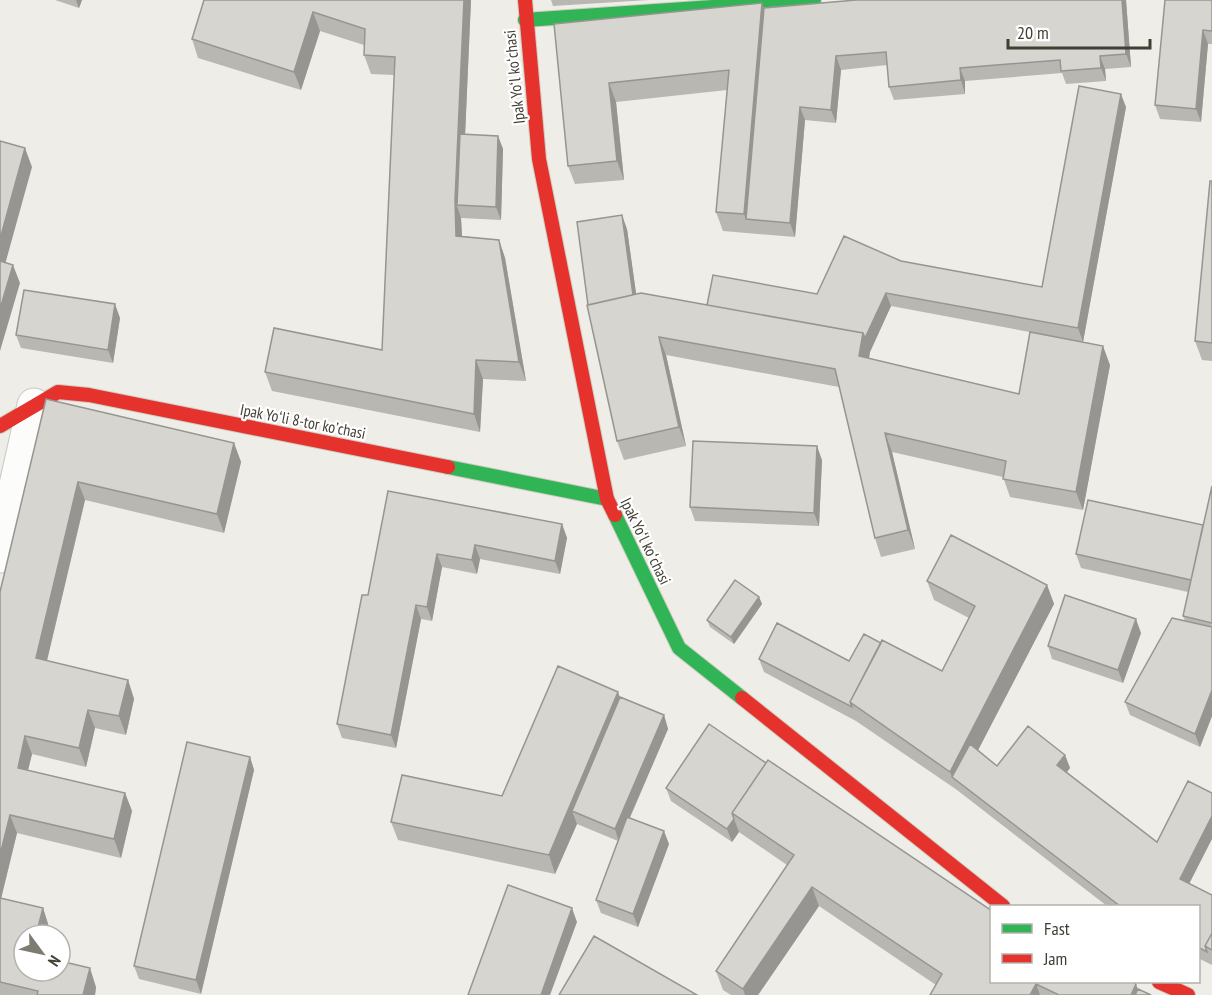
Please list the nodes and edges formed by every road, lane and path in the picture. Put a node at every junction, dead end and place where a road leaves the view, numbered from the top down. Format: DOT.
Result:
graph roads {
  1 [pos="525,0"];
  2 [pos="814,0"];
  3 [pos="525,20"];
  4 [pos="34,405"];
  5 [pos="0,426"];
  6 [pos="607,499"];
  7 [pos="0,555"];
  8 [pos="1002,905"];
  9 [pos="1163,983"];
  10 [pos="1188,995"];
  1 -- 3 [label="street, Ipak Yoʻl koʻchasi"];
  2 -- 3 [label="street"];
  3 -- 6 [label="street, Ipak Yoʻl koʻchasi"];
  4 -- 5 [label="street, Ipak Yoʻli 8-tor koʼchasi"];
  4 -- 6 [label="street, Ipak Yoʻli 8-tor koʼchasi"];
  4 -- 7 [label="street"];
  6 -- 8 [label="street, Ipak Yoʻl koʻchasi"];
  9 -- 10 [label="street"];
}
